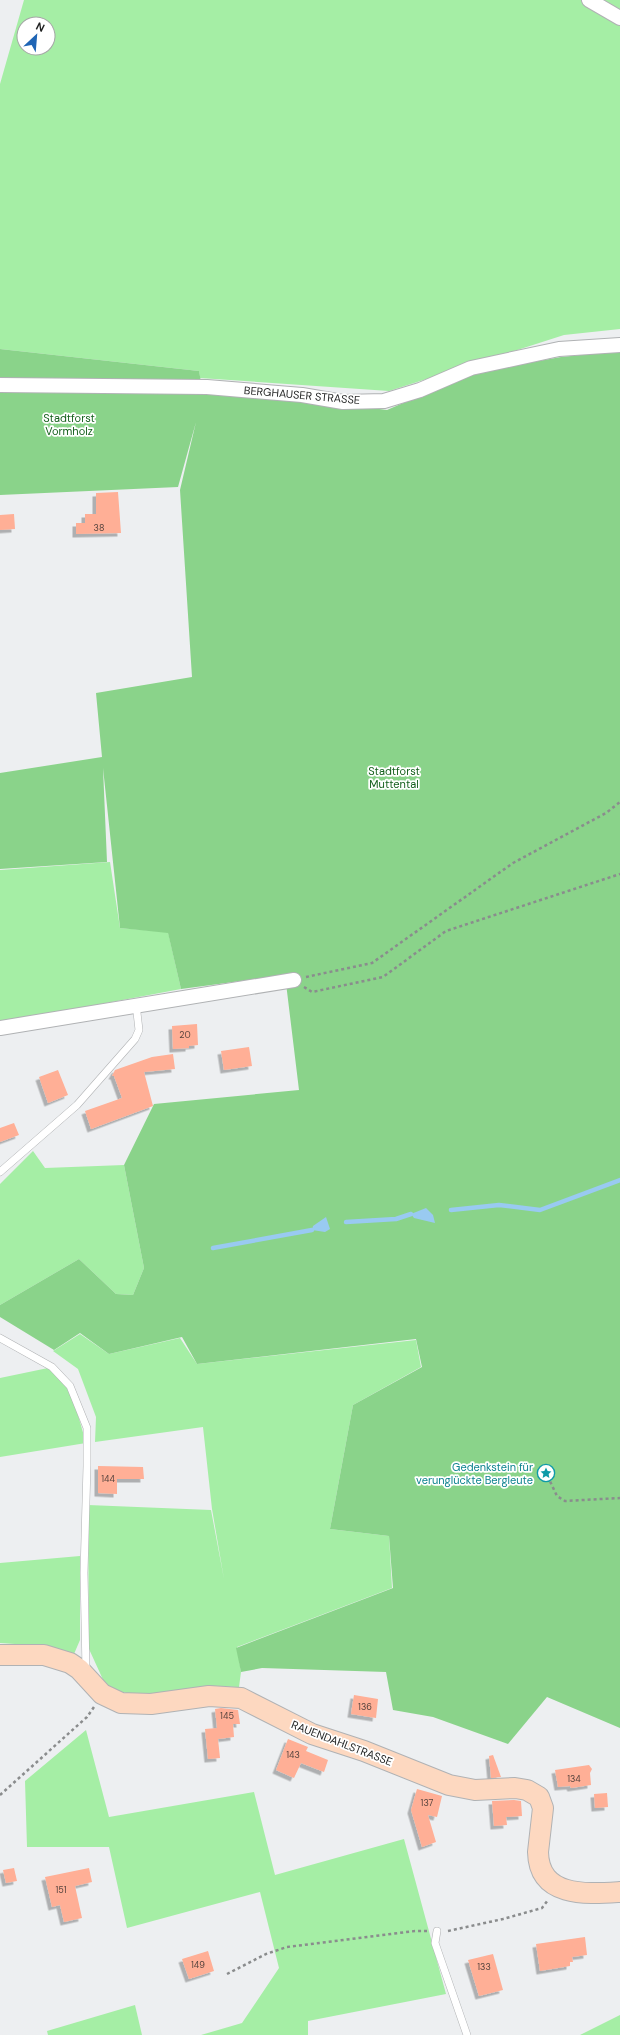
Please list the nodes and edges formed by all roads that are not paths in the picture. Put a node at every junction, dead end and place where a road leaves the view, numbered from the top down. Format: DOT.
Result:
graph roads {
  1 [pos="589,0"];
  2 [pos="620,18"];
  3 [pos="620,345"];
  4 [pos="0,385"];
  5 [pos="294,980"];
  6 [pos="136,1004"];
  7 [pos="0,1028"];
  8 [pos="0,1172"];
  9 [pos="0,1338"];
  10 [pos="0,1655"];
  11 [pos="86,1676"];
  12 [pos="620,1892"];
  13 [pos="437,1931"];
  14 [pos="467,2035"];
  1 -- 2 [label="street"];
  3 -- 4 [label="street, BERGHAUSER STRASSE"];
  5 -- 6 [label="street"];
  6 -- 7 [label="street"];
  6 -- 8 [label="lane"];
  9 -- 11 [label="lane"];
  10 -- 11 [label="street, RAUENDAHLSTRASSE"];
  11 -- 12 [label="street, RAUENDAHLSTRASSE"];
  13 -- 14 [label="lane"];
}
